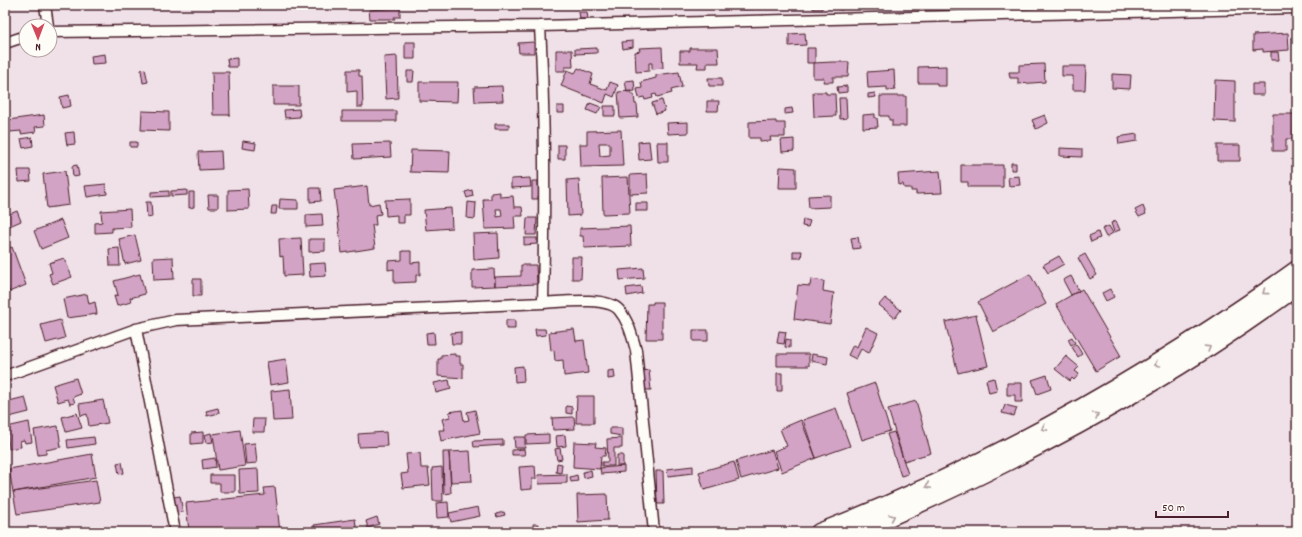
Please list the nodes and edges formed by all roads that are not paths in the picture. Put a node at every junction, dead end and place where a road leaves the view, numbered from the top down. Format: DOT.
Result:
graph roads {
  1 [pos="45,5"];
  2 [pos="1297,8"];
  3 [pos="47,18"];
  4 [pos="540,26"];
  5 [pos="58,32"];
  6 [pos="18,39"];
  7 [pos="5,43"];
  8 [pos="1297,269"];
  9 [pos="1297,287"];
  10 [pos="543,303"];
  11 [pos="136,329"];
  12 [pos="5,376"];
  13 [pos="1012,453"];
  14 [pos="175,532"];
  15 [pos="654,532"];
  16 [pos="819,532"];
  17 [pos="856,532"];
  1 -- 3 [label="street"];
  2 -- 4 [label="street"];
  4 -- 5 [label="street"];
  4 -- 10 [label="street"];
  6 -- 7 [label="street"];
  8 -- 13 [label="highway, one-way"];
  13 -- 9 [label="highway, one-way"];
  10 -- 11 [label="street"];
  10 -- 15 [label="street"];
  11 -- 12 [label="street"];
  11 -- 14 [label="street"];
  13 -- 16 [label="highway, one-way"];
  17 -- 13 [label="highway, one-way"];
}
